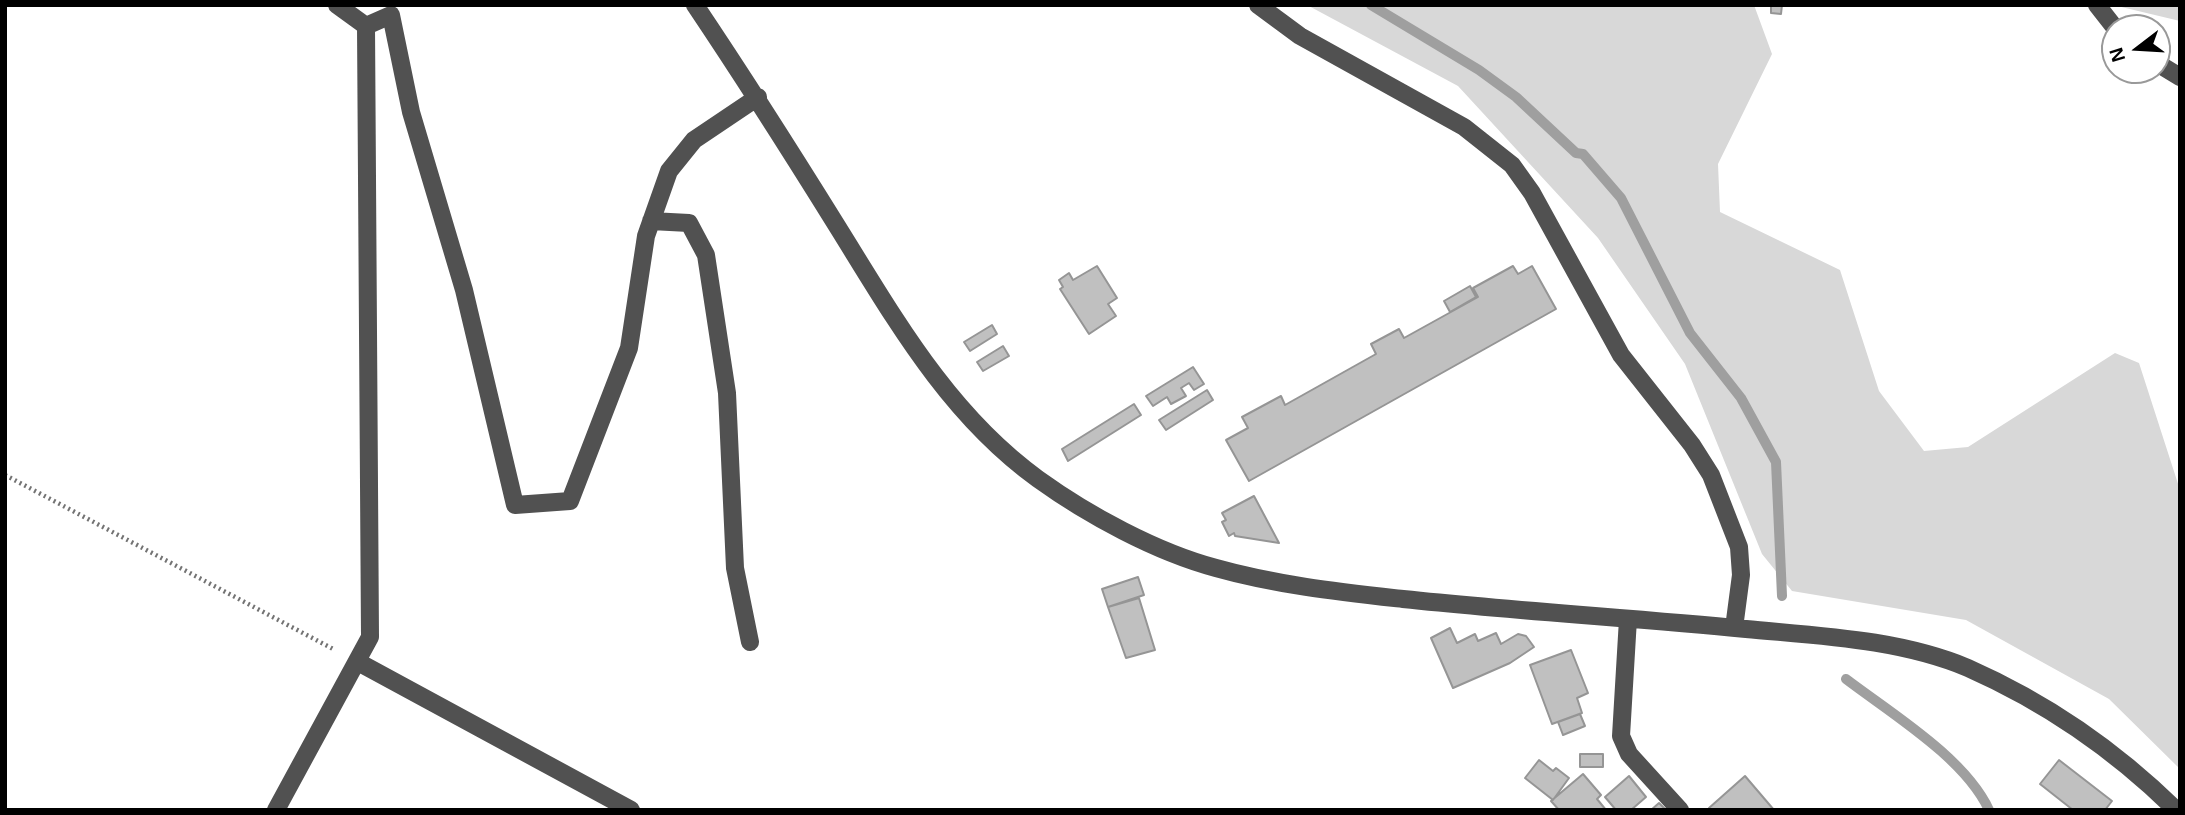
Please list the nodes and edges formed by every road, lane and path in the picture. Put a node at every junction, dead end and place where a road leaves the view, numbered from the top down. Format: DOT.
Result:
graph roads {
  1 [pos="337,5"];
  2 [pos="695,5"];
  3 [pos="1258,5"];
  4 [pos="366,26"];
  5 [pos="758,97"];
  6 [pos="651,221"];
  7 [pos="5,475"];
  8 [pos="1628,619"];
  9 [pos="1734,628"];
  10 [pos="750,642"];
  11 [pos="358,662"];
  12 [pos="276,810"];
  13 [pos="631,810"];
  14 [pos="1680,810"];
  15 [pos="2176,810"];
  1 -- 4 [label="street"];
  2 -- 5 [label="street"];
  3 -- 9 [label="street"];
  4 -- 6 [label="street"];
  4 -- 11 [label="street"];
  5 -- 6 [label="street"];
  5 -- 8 [label="street"];
  6 -- 10 [label="street"];
  7 -- 11 [label="path"];
  8 -- 9 [label="street"];
  8 -- 14 [label="street"];
  9 -- 15 [label="street"];
  11 -- 12 [label="street"];
  11 -- 13 [label="street"];
}
